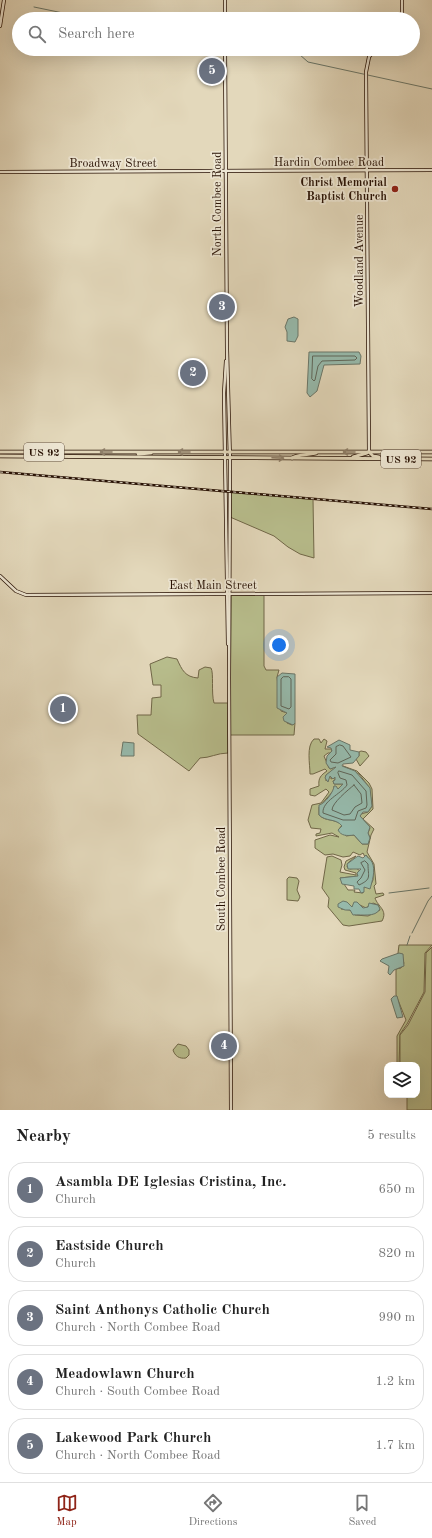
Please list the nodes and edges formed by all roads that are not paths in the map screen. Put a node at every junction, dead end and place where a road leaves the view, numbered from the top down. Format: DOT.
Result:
graph roads {
  1 [pos="225,0"];
  2 [pos="402,0"];
  3 [pos="4,2"];
  4 [pos="225,12"];
  5 [pos="402,12"];
  6 [pos="0,26"];
  7 [pos="225,56"];
  8 [pos="370,56"];
  9 [pos="432,170"];
  10 [pos="226,171"];
  11 [pos="367,171"];
  12 [pos="0,172"];
  13 [pos="227,359"];
  14 [pos="0,452"];
  15 [pos="19,452"];
  16 [pos="152,452"];
  17 [pos="225,452"];
  18 [pos="229,452"];
  19 [pos="319,452"];
  20 [pos="369,452"];
  21 [pos="432,452"];
  22 [pos="0,456"];
  23 [pos="19,456"];
  24 [pos="125,456"];
  25 [pos="228,456"];
  26 [pos="292,459"];
  27 [pos="344,459"];
  28 [pos="388,459"];
  29 [pos="432,459"];
  30 [pos="0,576"];
  31 [pos="432,593"];
  32 [pos="228,594"];
  33 [pos="232,1110"];
  1 -- 4 [label="main road"];
  2 -- 5 [label="main road"];
  3 -- 6 [label="main road"];
  7 -- 10 [label="main road, North Combee Road"];
  8 -- 11 [label="main road, Woodland Avenue"];
  9 -- 11 [label="main road, Hardin Combee Road"];
  10 -- 11 [label="main road, Hardin Combee Road"];
  10 -- 12 [label="main road, Broadway Street"];
  10 -- 13 [label="main road, North Combee Road"];
  11 -- 20 [label="main road, Woodland Avenue"];
  13 -- 17 [label="main road, North Combee Road"];
  13 -- 18 [label="main road, North Combee Road"];
  14 -- 15 [label="main road, US 92"];
  16 -- 15 [label="main road, US 92, one-way"];
  15 -- 23 [label="main road"];
  17 -- 16 [label="main road, US 92, one-way"];
  16 -- 24 [label="main road"];
  17 -- 18 [label="main road, US 92"];
  17 -- 25 [label="main road, North Combee Road"];
  18 -- 19 [label="main road, US 92"];
  18 -- 25 [label="main road, North Combee Road"];
  20 -- 19 [label="main road, US 92, one-way"];
  19 -- 26 [label="main road"];
  20 -- 21 [label="main road, US 92"];
  20 -- 27 [label="main road"];
  20 -- 28 [label="main road"];
  22 -- 23 [label="main road, US 92"];
  23 -- 24 [label="main road, US 92"];
  24 -- 25 [label="main road, US 92"];
  25 -- 26 [label="main road, US 92, one-way"];
  25 -- 32 [label="main road, North Combee Road"];
  26 -- 27 [label="main road, US 92"];
  27 -- 28 [label="main road, US 92"];
  28 -- 29 [label="main road, US 92"];
  30 -- 32 [label="main road, East Main Street"];
  31 -- 32 [label="main road, East Main Street"];
  32 -- 33 [label="main road, South Combee Road"];
}
